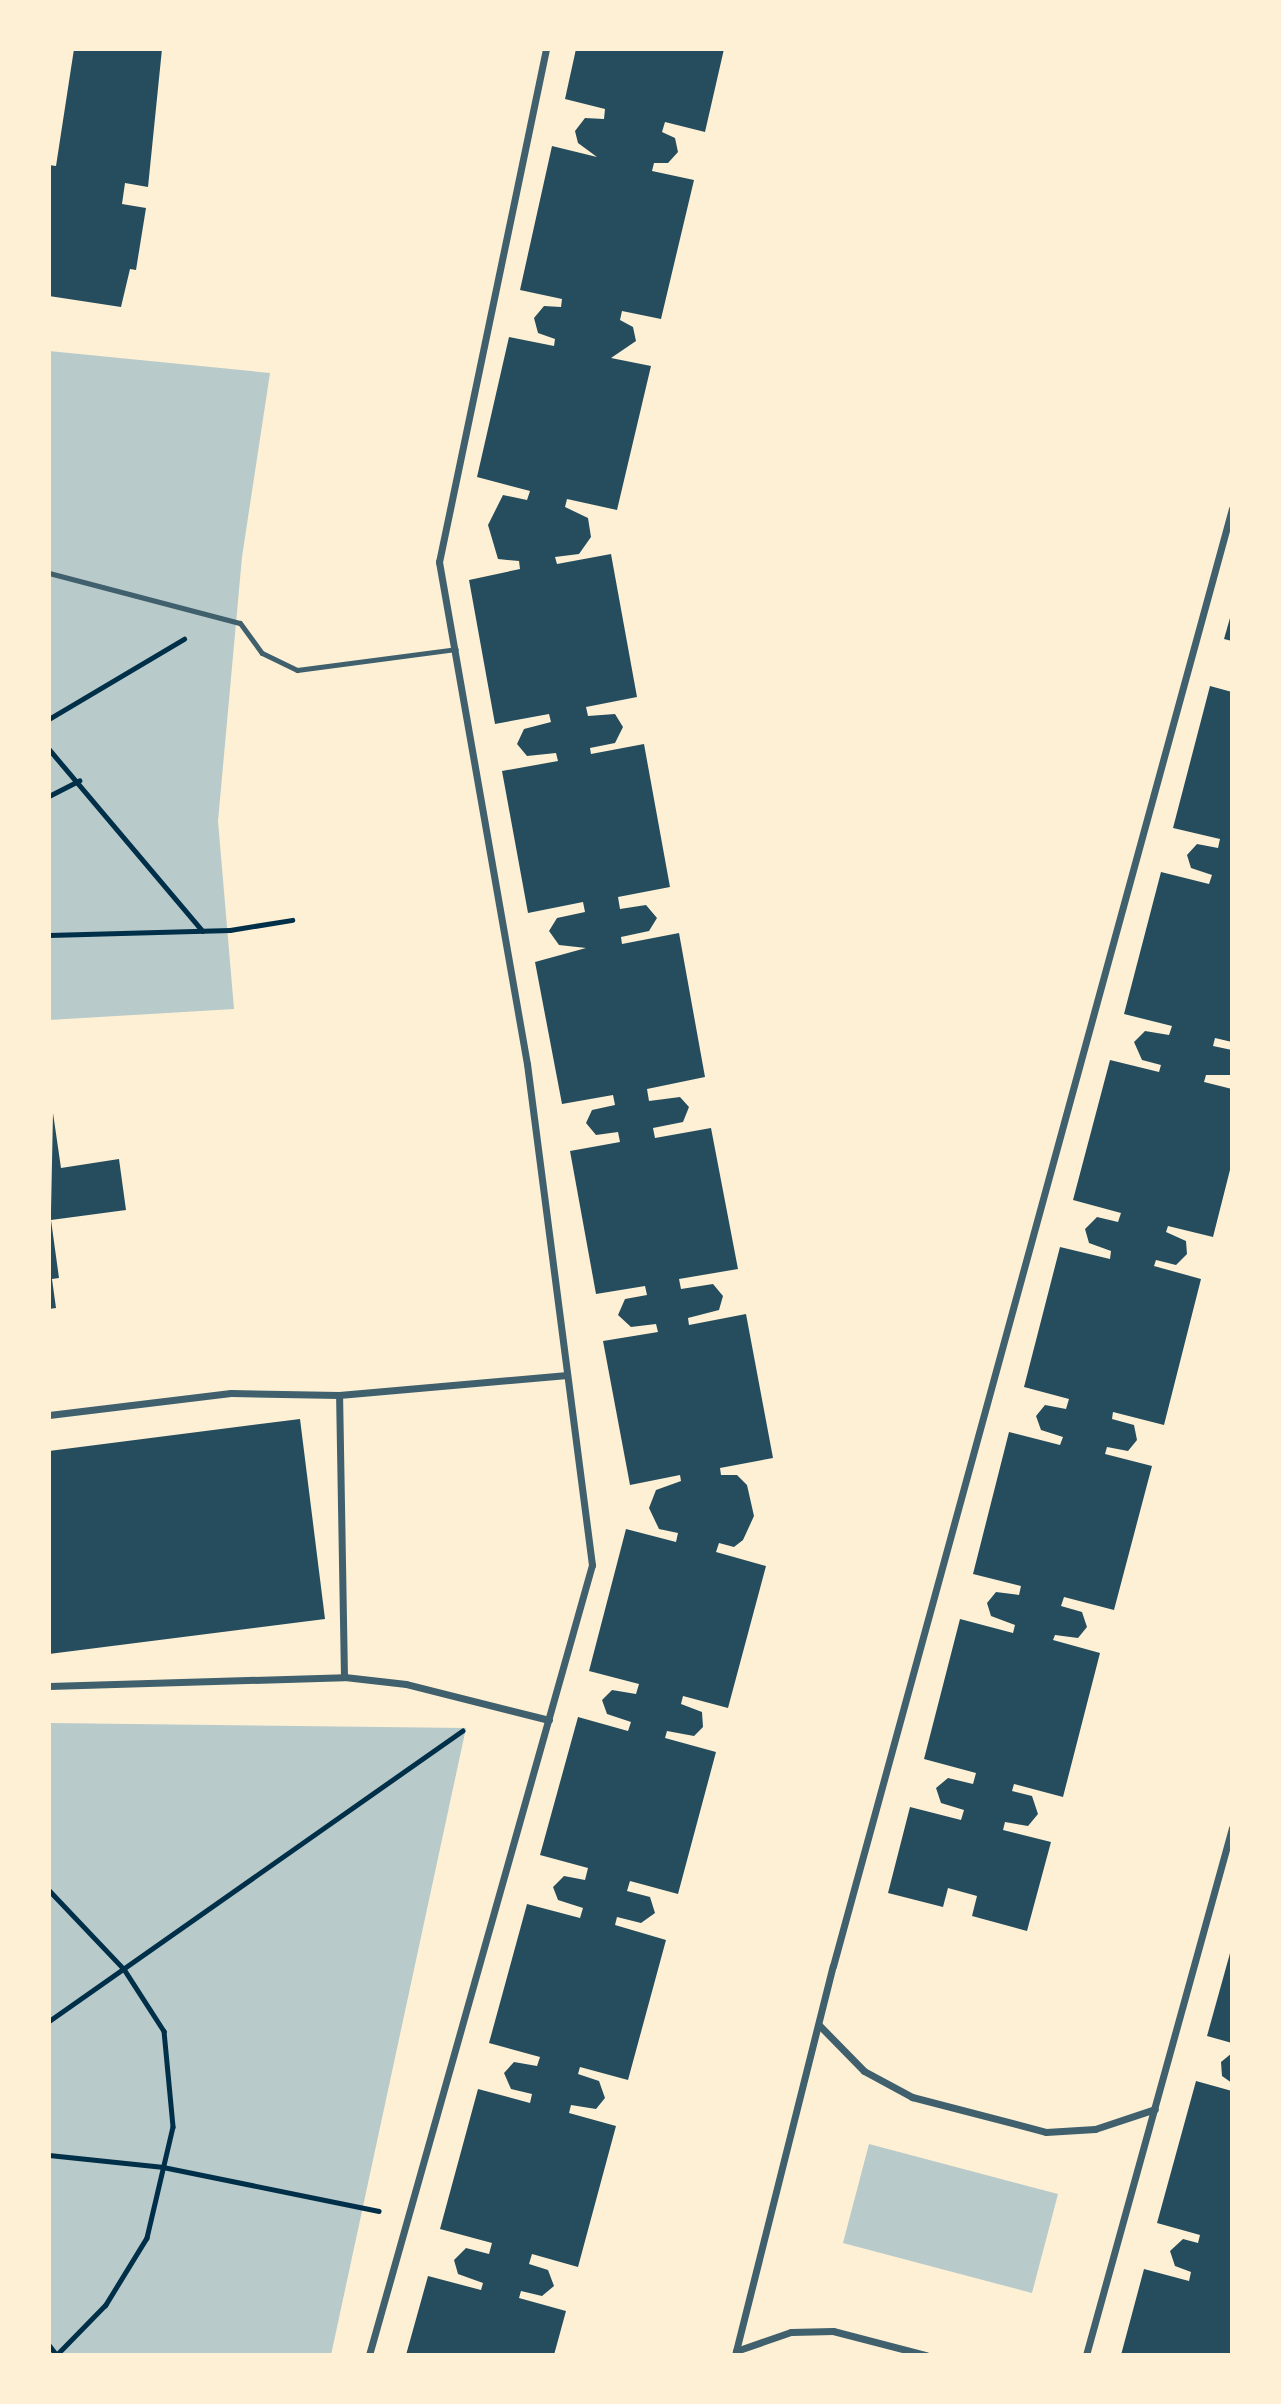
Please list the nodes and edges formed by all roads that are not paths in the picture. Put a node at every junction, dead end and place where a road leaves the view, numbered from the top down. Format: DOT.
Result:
graph roads {
  1 [pos="546,49"];
  2 [pos="1232,509"];
  3 [pos="49,573"];
  4 [pos="457,648"];
  5 [pos="567,1375"];
  6 [pos="339,1395"];
  7 [pos="49,1415"];
  8 [pos="344,1677"];
  9 [pos="49,1686"];
  10 [pos="549,1720"];
  11 [pos="1232,1828"];
  12 [pos="819,2025"];
  13 [pos="1155,2109"];
  14 [pos="735,2353"];
  15 [pos="369,2355"];
  16 [pos="926,2355"];
  17 [pos="1086,2355"];
  1 -- 4 [label="street"];
  2 -- 12 [label="street"];
  3 -- 4 [label="lane"];
  4 -- 5 [label="street"];
  5 -- 6 [label="street"];
  5 -- 10 [label="street"];
  6 -- 7 [label="street"];
  6 -- 8 [label="street"];
  8 -- 9 [label="street"];
  8 -- 10 [label="street"];
  10 -- 15 [label="street"];
  11 -- 13 [label="street"];
  12 -- 13 [label="street"];
  12 -- 14 [label="street"];
  13 -- 17 [label="street"];
  14 -- 16 [label="street"];
}
